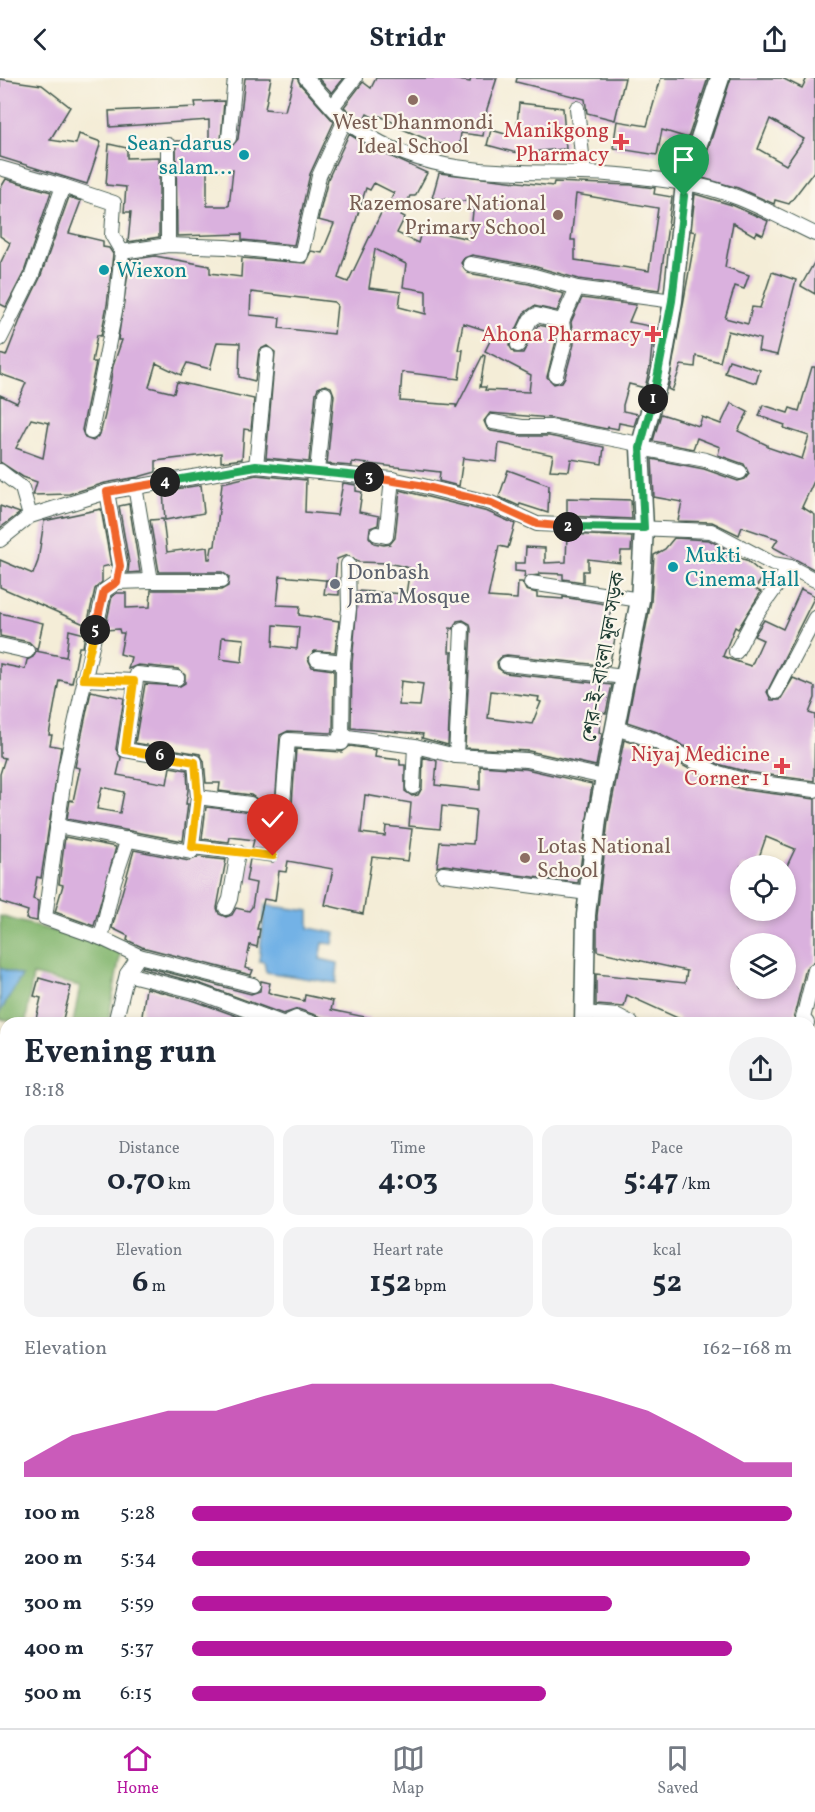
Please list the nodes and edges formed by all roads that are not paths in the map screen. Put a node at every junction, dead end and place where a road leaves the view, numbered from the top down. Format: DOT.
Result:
graph roads {
  1 [pos="235,78"];
  2 [pos="306,78"];
  3 [pos="355,78"];
  4 [pos="720,78"];
  5 [pos="333,106"];
  6 [pos="577,108"];
  7 [pos="345,120"];
  8 [pos="229,138"];
  9 [pos="168,145"];
  10 [pos="0,168"];
  11 [pos="584,173"];
  12 [pos="685,183"];
  13 [pos="63,186"];
  14 [pos="815,234"];
  15 [pos="168,245"];
  16 [pos="123,252"];
  17 [pos="470,264"];
  18 [pos="578,288"];
  19 [pos="672,301"];
  20 [pos="562,321"];
  21 [pos="0,339"];
  22 [pos="518,345"];
  23 [pos="267,355"];
  24 [pos="556,375"];
  25 [pos="325,394"];
  26 [pos="493,422"];
  27 [pos="91,432"];
  28 [pos="640,448"];
  29 [pos="256,466"];
  30 [pos="0,471"];
  31 [pos="318,471"];
  32 [pos="740,472"];
  33 [pos="392,480"];
  34 [pos="135,486"];
  35 [pos="107,492"];
  36 [pos="30,516"];
  37 [pos="644,528"];
  38 [pos="377,534"];
  39 [pos="0,540"];
  40 [pos="348,564"];
  41 [pos="790,567"];
  42 [pos="815,580"];
  43 [pos="151,581"];
  44 [pos="221,581"];
  45 [pos="117,582"];
  46 [pos="531,583"];
  47 [pos="640,600"];
  48 [pos="815,618"];
  49 [pos="462,629"];
  50 [pos="0,645"];
  51 [pos="27,651"];
  52 [pos="736,652"];
  53 [pos="317,659"];
  54 [pos="343,662"];
  55 [pos="506,664"];
  56 [pos="625,677"];
  57 [pos="177,678"];
  58 [pos="83,679"];
  59 [pos="134,681"];
  60 [pos="776,692"];
  61 [pos="616,728"];
  62 [pos="340,736"];
  63 [pos="415,746"];
  64 [pos="456,756"];
  65 [pos="604,777"];
  66 [pos="412,787"];
  67 [pos="815,790"];
  68 [pos="198,797"];
  69 [pos="250,804"];
  70 [pos="282,817"];
  71 [pos="57,826"];
  72 [pos="128,839"];
  73 [pos="192,847"];
  74 [pos="238,852"];
  75 [pos="273,856"];
  76 [pos="443,874"];
  77 [pos="588,893"];
  78 [pos="226,908"];
  79 [pos="101,938"];
  80 [pos="139,956"];
  81 [pos="815,970"];
  82 [pos="127,974"];
  83 [pos="253,985"];
  84 [pos="116,1017"];
  85 [pos="267,1017"];
  86 [pos="584,1017"];
  87 [pos="601,1017"];
  88 [pos="620,1017"];
  89 [pos="803,1017"];
  1 -- 8 [label="street"];
  2 -- 5 [label="street"];
  3 -- 5 [label="street"];
  4 -- 12 [label="street, শের-ই-বাংলা মূল সড়ক"];
  5 -- 7 [label="street"];
  6 -- 11 [label="street"];
  7 -- 11 [label="street"];
  7 -- 15 [label="street"];
  9 -- 15 [label="street"];
  10 -- 13 [label="street"];
  11 -- 12 [label="street"];
  12 -- 14 [label="street"];
  12 -- 19 [label="street, শের-ই-বাংলা মূল সড়ক"];
  13 -- 16 [label="street"];
  13 -- 21 [label="street"];
  15 -- 16 [label="street"];
  16 -- 27 [label="street"];
  17 -- 18 [label="street"];
  18 -- 19 [label="street"];
  18 -- 20 [label="street"];
  19 -- 28 [label="street, শের-ই-বাংলা মূল সড়ক"];
  20 -- 22 [label="street"];
  20 -- 24 [label="street"];
  23 -- 29 [label="street"];
  25 -- 31 [label="street"];
  26 -- 28 [label="street"];
  28 -- 32 [label="street"];
  28 -- 37 [label="street, শের-ই-বাংলা মূল সড়ক"];
  29 -- 31 [label="street"];
  29 -- 34 [label="street"];
  30 -- 36 [label="street"];
  31 -- 33 [label="street"];
  33 -- 37 [label="street"];
  33 -- 38 [label="street"];
  34 -- 35 [label="street"];
  34 -- 43 [label="street"];
  35 -- 36 [label="street"];
  35 -- 45 [label="street"];
  36 -- 39 [label="street"];
  37 -- 41 [label="street"];
  37 -- 47 [label="street, শের-ই-বাংলা মূল সড়ক"];
  40 -- 54 [label="street"];
  41 -- 42 [label="street"];
  41 -- 52 [label="street"];
  43 -- 44 [label="street"];
  43 -- 45 [label="street"];
  45 -- 58 [label="street"];
  46 -- 47 [label="street"];
  47 -- 56 [label="street, শের-ই-বাংলা মূল সড়ক"];
  48 -- 60 [label="street"];
  49 -- 64 [label="street"];
  50 -- 51 [label="street"];
  53 -- 54 [label="street"];
  54 -- 62 [label="street"];
  55 -- 56 [label="street"];
  56 -- 61 [label="street, শের-ই-বাংলা মূল সড়ক"];
  57 -- 59 [label="street"];
  58 -- 59 [label="street"];
  58 -- 71 [label="street"];
  59 -- 68 [label="street"];
  61 -- 65 [label="street, শের-ই-বাংলা মূল সড়ক"];
  61 -- 67 [label="street"];
  62 -- 63 [label="street"];
  62 -- 70 [label="street"];
  63 -- 64 [label="street"];
  63 -- 66 [label="street"];
  64 -- 65 [label="street"];
  65 -- 77 [label="street, শের-ই-বাংলা মূল সড়ক"];
  68 -- 69 [label="street"];
  68 -- 73 [label="street"];
  71 -- 72 [label="street"];
  71 -- 79 [label="street"];
  72 -- 73 [label="street"];
  72 -- 79 [label="street"];
  73 -- 74 [label="street"];
  74 -- 75 [label="lane"];
  74 -- 78 [label="street"];
  76 -- 77 [label="street"];
  77 -- 86 [label="street, শের-ই-বাংলা মূল সড়ক"];
  79 -- 80 [label="street"];
  80 -- 82 [label="street"];
  80 -- 83 [label="street"];
  81 -- 89 [label="street"];
  82 -- 84 [label="street"];
  82 -- 85 [label="street"];
  87 -- 88 [label="street"];
}
